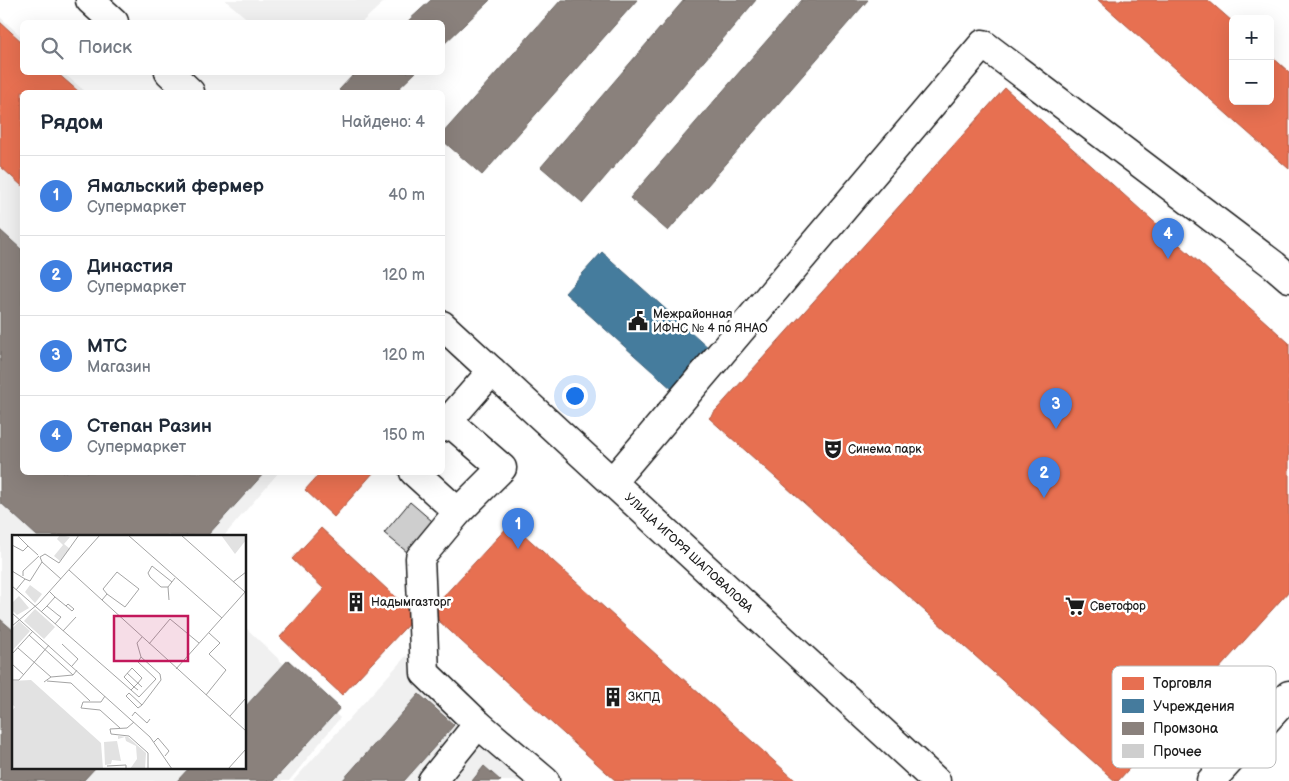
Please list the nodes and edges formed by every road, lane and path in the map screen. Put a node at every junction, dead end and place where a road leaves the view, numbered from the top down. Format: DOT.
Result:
graph roads {
  1 [pos="90,0"];
  2 [pos="112,20"];
  3 [pos="172,75"];
  4 [pos="188,90"];
  5 [pos="1289,278"];
  6 [pos="445,328"];
  7 [pos="492,371"];
  8 [pos="445,425"];
  9 [pos="417,475"];
  10 [pos="612,482"];
  11 [pos="458,512"];
  12 [pos="1289,695"];
  13 [pos="1276,709"];
  14 [pos="478,724"];
  15 [pos="1222,768"];
  16 [pos="432,781"];
  17 [pos="545,781"];
  18 [pos="936,781"];
  19 [pos="1210,781"];
  1 -- 2 [label="street"];
  3 -- 4 [label="street"];
  5 -- 10 [label="street"];
  6 -- 7 [label="street, УЛИЦА ИГОРЯ ШАПОВАЛОВА"];
  7 -- 8 [label="street"];
  7 -- 10 [label="street, УЛИЦА ИГОРЯ ШАПОВАЛОВА"];
  8 -- 11 [label="street"];
  9 -- 11 [label="street"];
  10 -- 18 [label="street, УЛИЦА ИГОРЯ ШАПОВАЛОВА"];
  11 -- 14 [label="street"];
  12 -- 13 [label="street"];
  14 -- 16 [label="street"];
  14 -- 17 [label="street"];
  15 -- 19 [label="street"];
}
